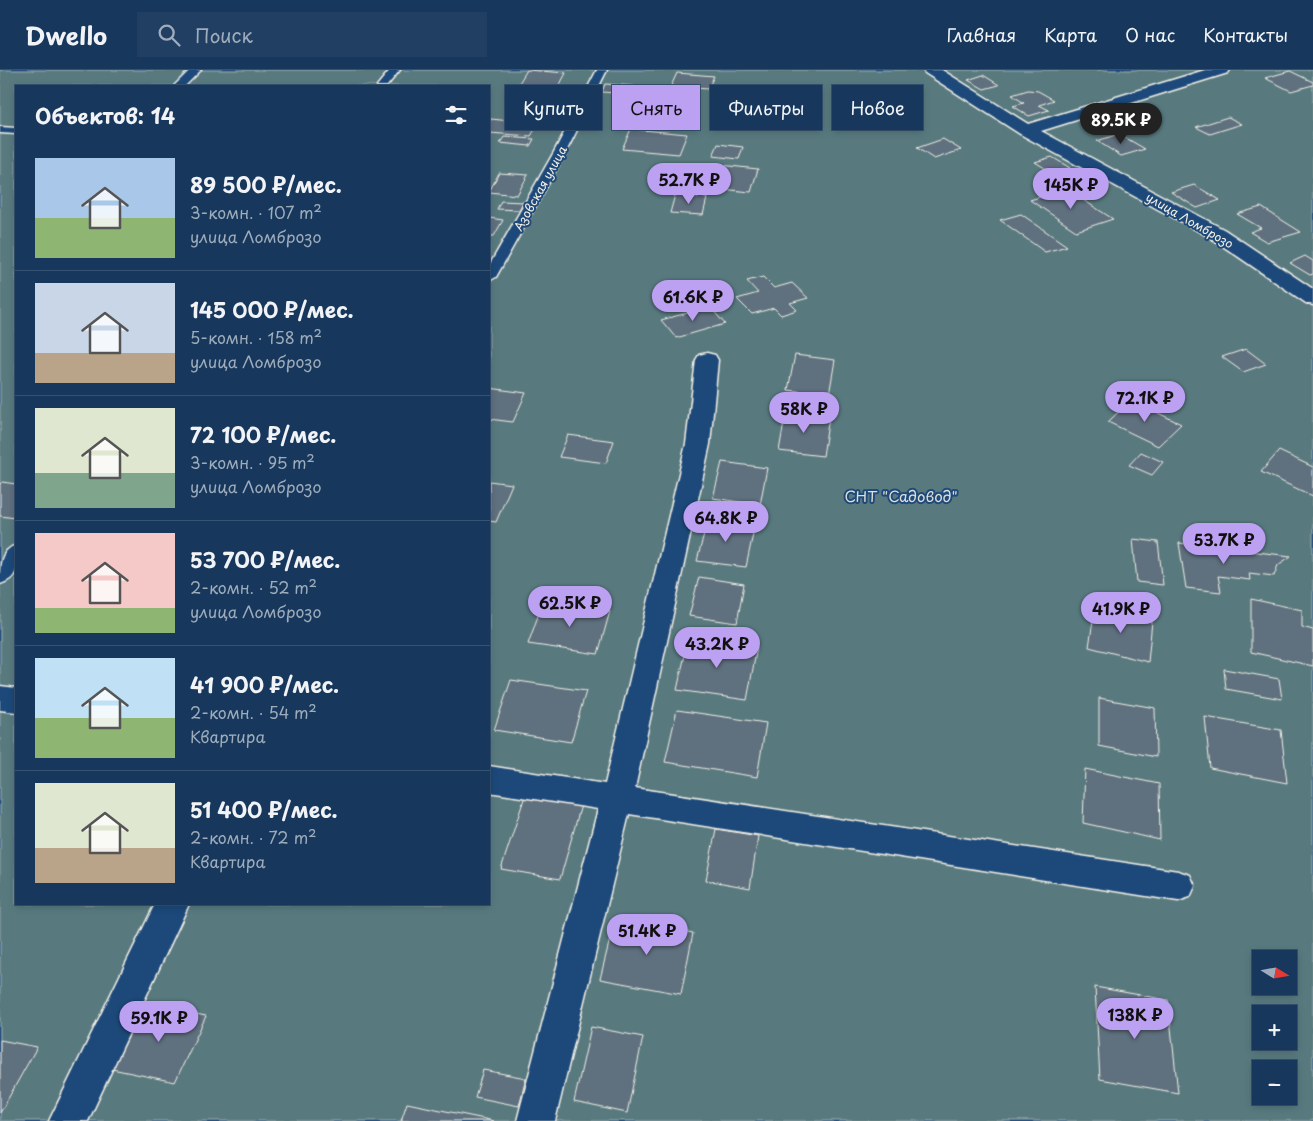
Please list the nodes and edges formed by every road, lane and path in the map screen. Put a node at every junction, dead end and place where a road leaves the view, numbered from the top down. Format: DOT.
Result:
graph roads {
  1 [pos="196,70"];
  2 [pos="395,70"];
  3 [pos="602,70"];
  4 [pos="932,70"];
  5 [pos="1222,70"];
  6 [pos="180,85"];
  7 [pos="383,85"];
  8 [pos="0,130"];
  9 [pos="1026,130"];
  10 [pos="15,131"];
  11 [pos="490,275"];
  12 [pos="1313,300"];
  13 [pos="707,360"];
  14 [pos="15,555"];
  15 [pos="0,574"];
  16 [pos="0,698"];
  17 [pos="15,700"];
  18 [pos="490,779"];
  19 [pos="617,799"];
  20 [pos="1178,886"];
  21 [pos="172,905"];
  22 [pos="68,1121"];
  23 [pos="536,1121"];
  1 -- 6 [label="lane"];
  2 -- 7 [label="lane"];
  3 -- 11 [label="lane, Азовская улица"];
  4 -- 9 [label="street, улица Ломброзо"];
  5 -- 9 [label="street"];
  8 -- 10 [label="lane"];
  9 -- 12 [label="street, улица Ломброзо"];
  13 -- 19 [label="street"];
  14 -- 15 [label="street"];
  16 -- 17 [label="street"];
  18 -- 19 [label="street"];
  19 -- 20 [label="street"];
  19 -- 23 [label="street"];
  21 -- 22 [label="street"];
}
